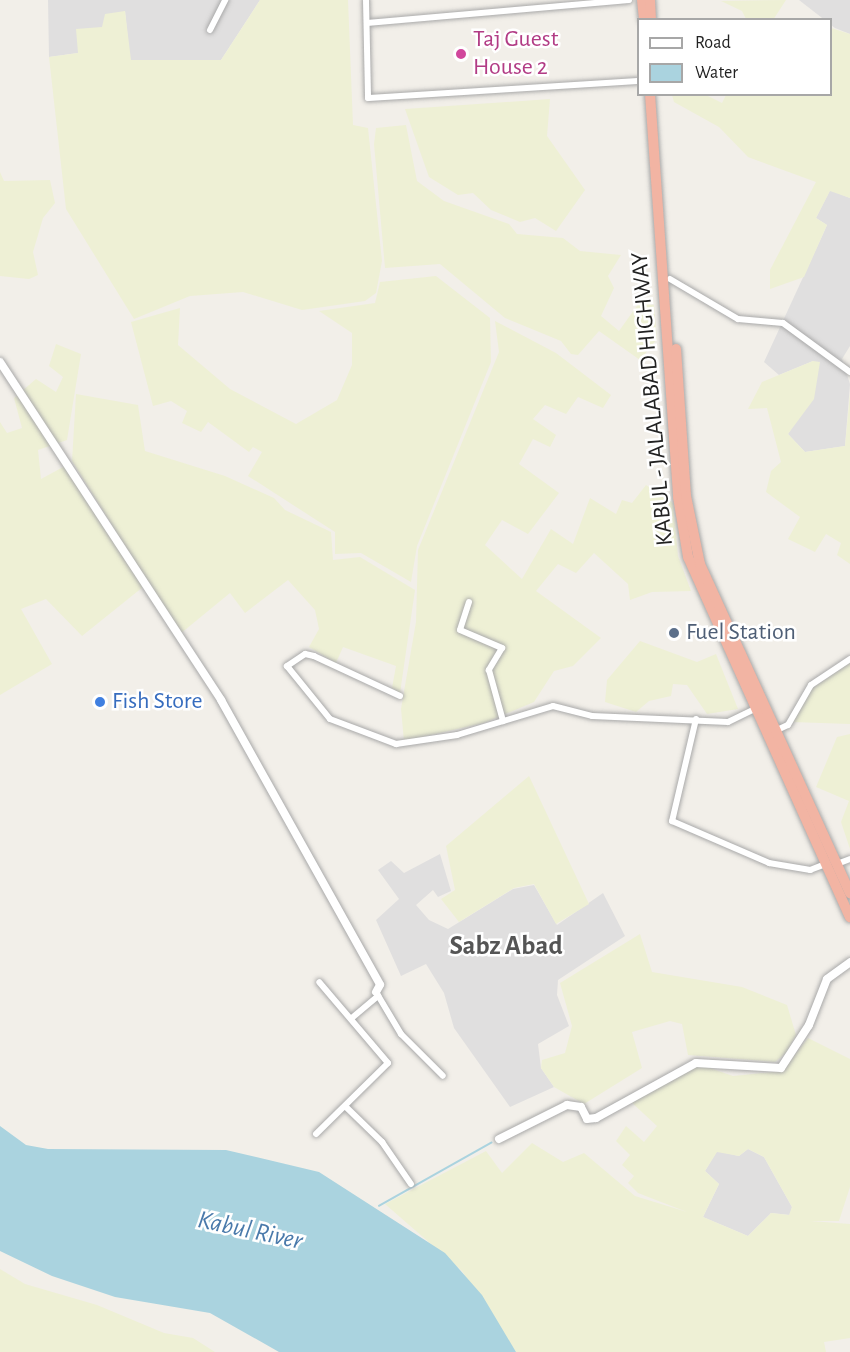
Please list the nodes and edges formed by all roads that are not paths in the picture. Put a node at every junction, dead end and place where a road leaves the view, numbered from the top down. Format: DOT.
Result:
graph roads {
  1 [pos="225,0"];
  2 [pos="366,0"];
  3 [pos="629,0"];
  4 [pos="642,0"];
  5 [pos="650,0"];
  6 [pos="644,18"];
  7 [pos="651,18"];
  8 [pos="367,23"];
  9 [pos="210,30"];
  10 [pos="637,81"];
  11 [pos="650,96"];
  12 [pos="657,96"];
  13 [pos="670,279"];
  14 [pos="0,362"];
  15 [pos="850,371"];
  16 [pos="469,602"];
  17 [pos="850,659"];
  18 [pos="400,696"];
  19 [pos="755,709"];
  20 [pos="696,719"];
  21 [pos="503,720"];
  22 [pos="771,733"];
  23 [pos="850,859"];
  24 [pos="831,864"];
  25 [pos="850,893"];
  26 [pos="850,917"];
  27 [pos="850,962"];
  28 [pos="319,982"];
  29 [pos="377,994"];
  30 [pos="353,1017"];
  31 [pos="443,1076"];
  32 [pos="345,1106"];
  33 [pos="316,1134"];
  34 [pos="499,1139"];
  35 [pos="411,1184"];
  1 -- 9 [label="street"];
  2 -- 8 [label="street"];
  3 -- 8 [label="street"];
  4 -- 6 [label="highway"];
  5 -- 7 [label="highway"];
  8 -- 10 [label="street"];
  11 -- 19 [label="highway, KABUL - JALALABAD HIGHWAY"];
  12 -- 13 [label="highway, KABUL - JALALABAD HIGHWAY"];
  13 -- 15 [label="street"];
  13 -- 22 [label="highway, KABUL - JALALABAD HIGHWAY"];
  14 -- 29 [label="street"];
  16 -- 21 [label="street"];
  17 -- 22 [label="street"];
  18 -- 21 [label="street"];
  19 -- 20 [label="street"];
  19 -- 22 [label="highway, KABUL - JALALABAD HIGHWAY"];
  20 -- 21 [label="street"];
  20 -- 24 [label="street"];
  22 -- 24 [label="highway, KABUL - JALALABAD HIGHWAY"];
  23 -- 24 [label="street"];
  24 -- 25 [label="highway, KABUL - JALALABAD HIGHWAY"];
  24 -- 26 [label="highway, KABUL - JALALABAD HIGHWAY"];
  27 -- 34 [label="street"];
  28 -- 30 [label="street"];
  29 -- 30 [label="street"];
  29 -- 31 [label="street"];
  30 -- 32 [label="street"];
  32 -- 33 [label="street"];
  32 -- 35 [label="street"];
}
